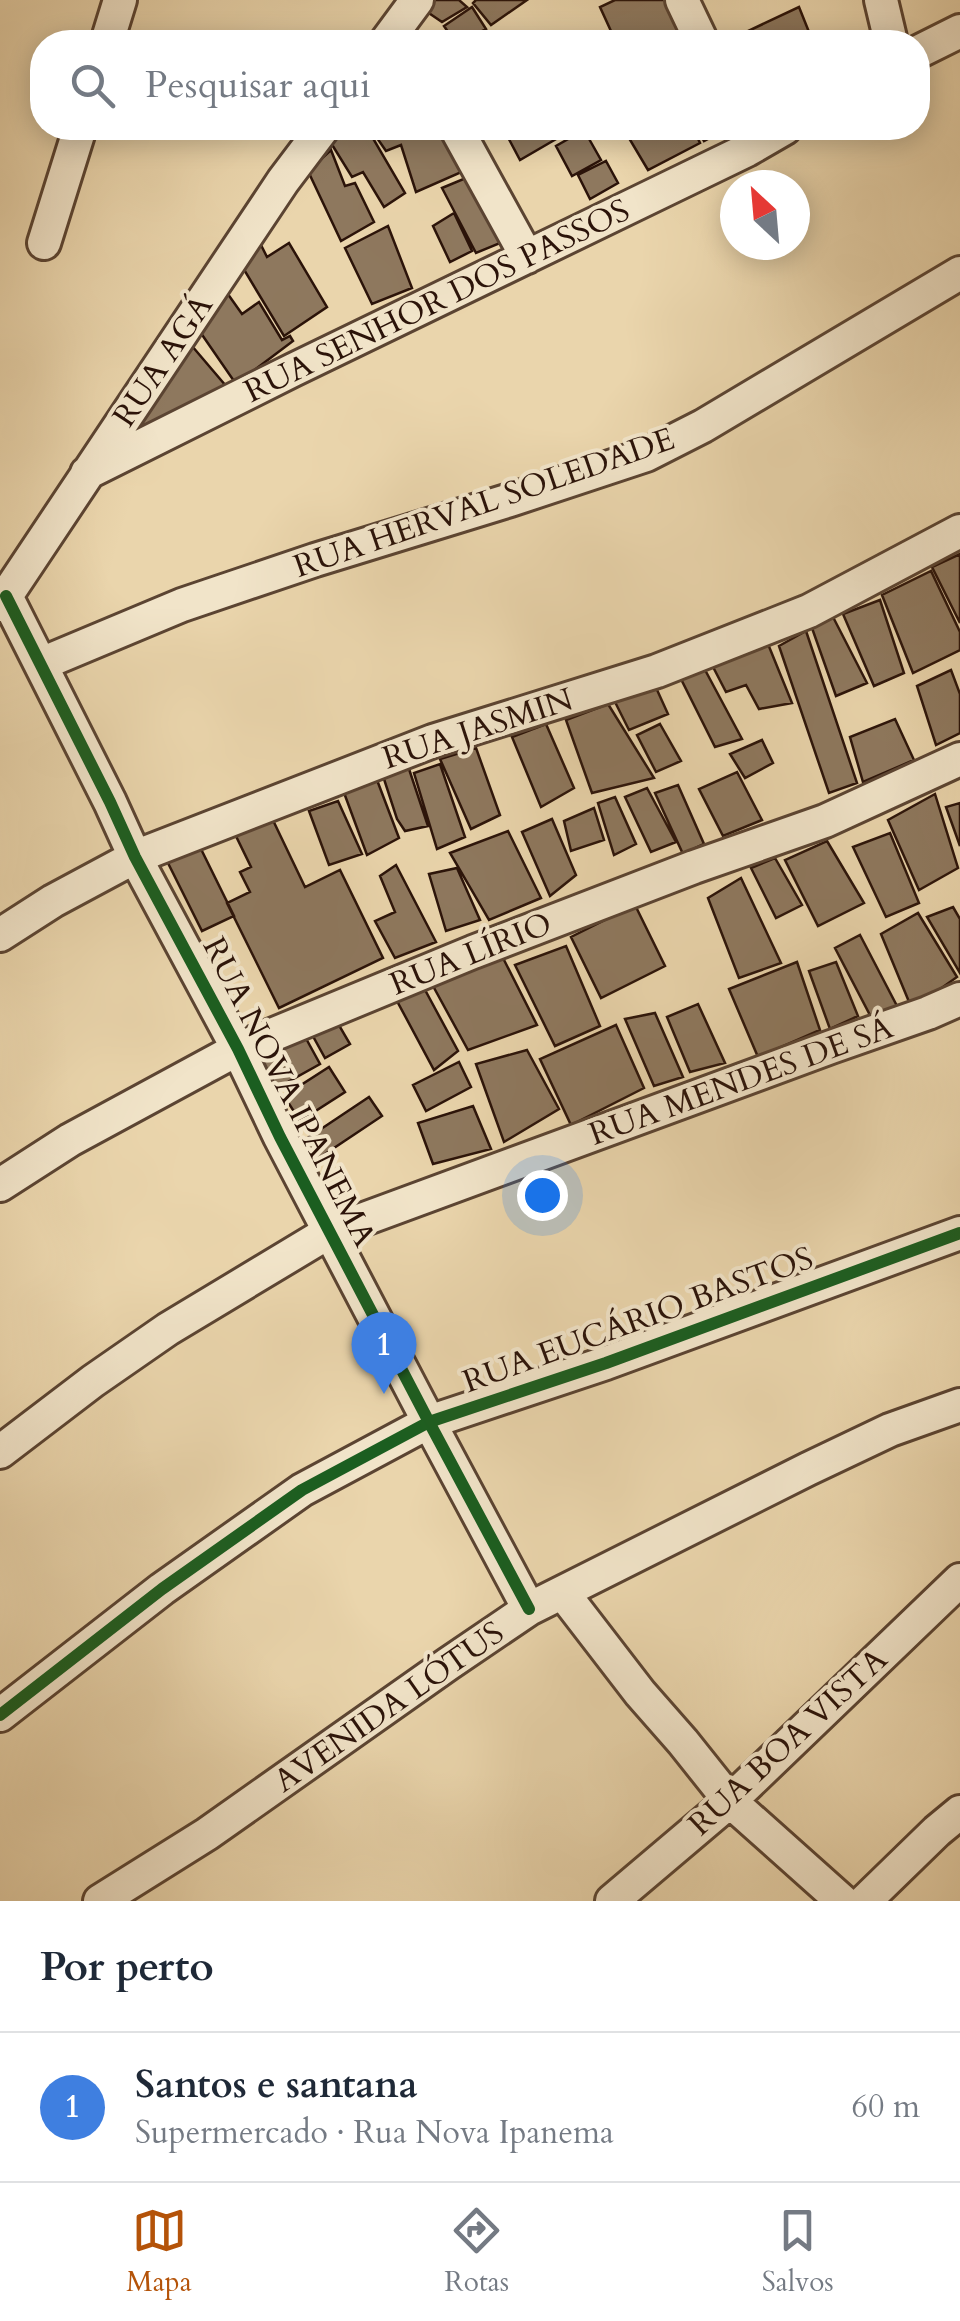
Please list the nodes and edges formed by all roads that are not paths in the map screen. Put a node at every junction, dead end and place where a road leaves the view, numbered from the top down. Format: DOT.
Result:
graph roads {
  1 [pos="120,0"];
  2 [pos="682,0"];
  3 [pos="881,0"];
  4 [pos="111,30"];
  5 [pos="696,30"];
  6 [pos="888,30"];
  7 [pos="960,31"];
  8 [pos="930,46"];
  9 [pos="76,140"];
  10 [pos="314,140"];
  11 [pos="463,140"];
  12 [pos="740,140"];
  13 [pos="44,243"];
  14 [pos="526,257"];
  15 [pos="960,274"];
  16 [pos="88,473"];
  17 [pos="960,530"];
  18 [pos="3,601"];
  19 [pos="41,664"];
  20 [pos="960,758"];
  21 [pos="135,858"];
  22 [pos="0,935"];
  23 [pos="960,999"];
  24 [pos="238,1049"];
  25 [pos="0,1185"];
  26 [pos="329,1232"];
  27 [pos="960,1232"];
  28 [pos="960,1405"];
  29 [pos="429,1422"];
  30 [pos="0,1452"];
  31 [pos="960,1580"];
  32 [pos="564,1593"];
  33 [pos="529,1610"];
  34 [pos="0,1714"];
  35 [pos="730,1801"];
  36 [pos="960,1812"];
  37 [pos="100,1901"];
  38 [pos="612,1901"];
  39 [pos="842,1901"];
  40 [pos="864,1901"];
  1 -- 4 [label="street"];
  2 -- 5 [label="street"];
  3 -- 6 [label="street"];
  7 -- 8 [label="street"];
  9 -- 13 [label="street"];
  10 -- 16 [label="street, RUA AGÁ"];
  11 -- 14 [label="street"];
  12 -- 14 [label="street, RUA SENHOR DOS PASSOS"];
  14 -- 16 [label="street, RUA SENHOR DOS PASSOS"];
  15 -- 19 [label="street, RUA HERVAL SOLEDADE"];
  16 -- 18 [label="street, RUA AGÁ"];
  17 -- 21 [label="street, RUA JASMIN"];
  18 -- 19 [label="street, RUA NOVA IPANEMA"];
  19 -- 21 [label="street, RUA NOVA IPANEMA"];
  20 -- 24 [label="street, RUA LÍRIO"];
  21 -- 22 [label="street, RUA JASMIN"];
  21 -- 24 [label="street, RUA NOVA IPANEMA"];
  23 -- 26 [label="street, RUA MENDES DE SÁ"];
  24 -- 25 [label="street, RUA LÍRIO"];
  24 -- 26 [label="street, RUA NOVA IPANEMA"];
  26 -- 29 [label="street, RUA NOVA IPANEMA"];
  26 -- 30 [label="street, RUA MENDES DE SÁ"];
  27 -- 29 [label="street, RUA EUCÁRIO BASTOS"];
  28 -- 32 [label="street, AVENIDA LÓTUS"];
  29 -- 33 [label="street, RUA NOVA IPANEMA"];
  29 -- 34 [label="street, RUA EUCÁRIO BASTOS"];
  31 -- 35 [label="street, RUA BOA VISTA"];
  32 -- 33 [label="street, AVENIDA LÓTUS"];
  32 -- 35 [label="street"];
  33 -- 37 [label="street, AVENIDA LÓTUS"];
  35 -- 38 [label="street, RUA BOA VISTA"];
  35 -- 39 [label="street"];
  36 -- 40 [label="street"];
}
